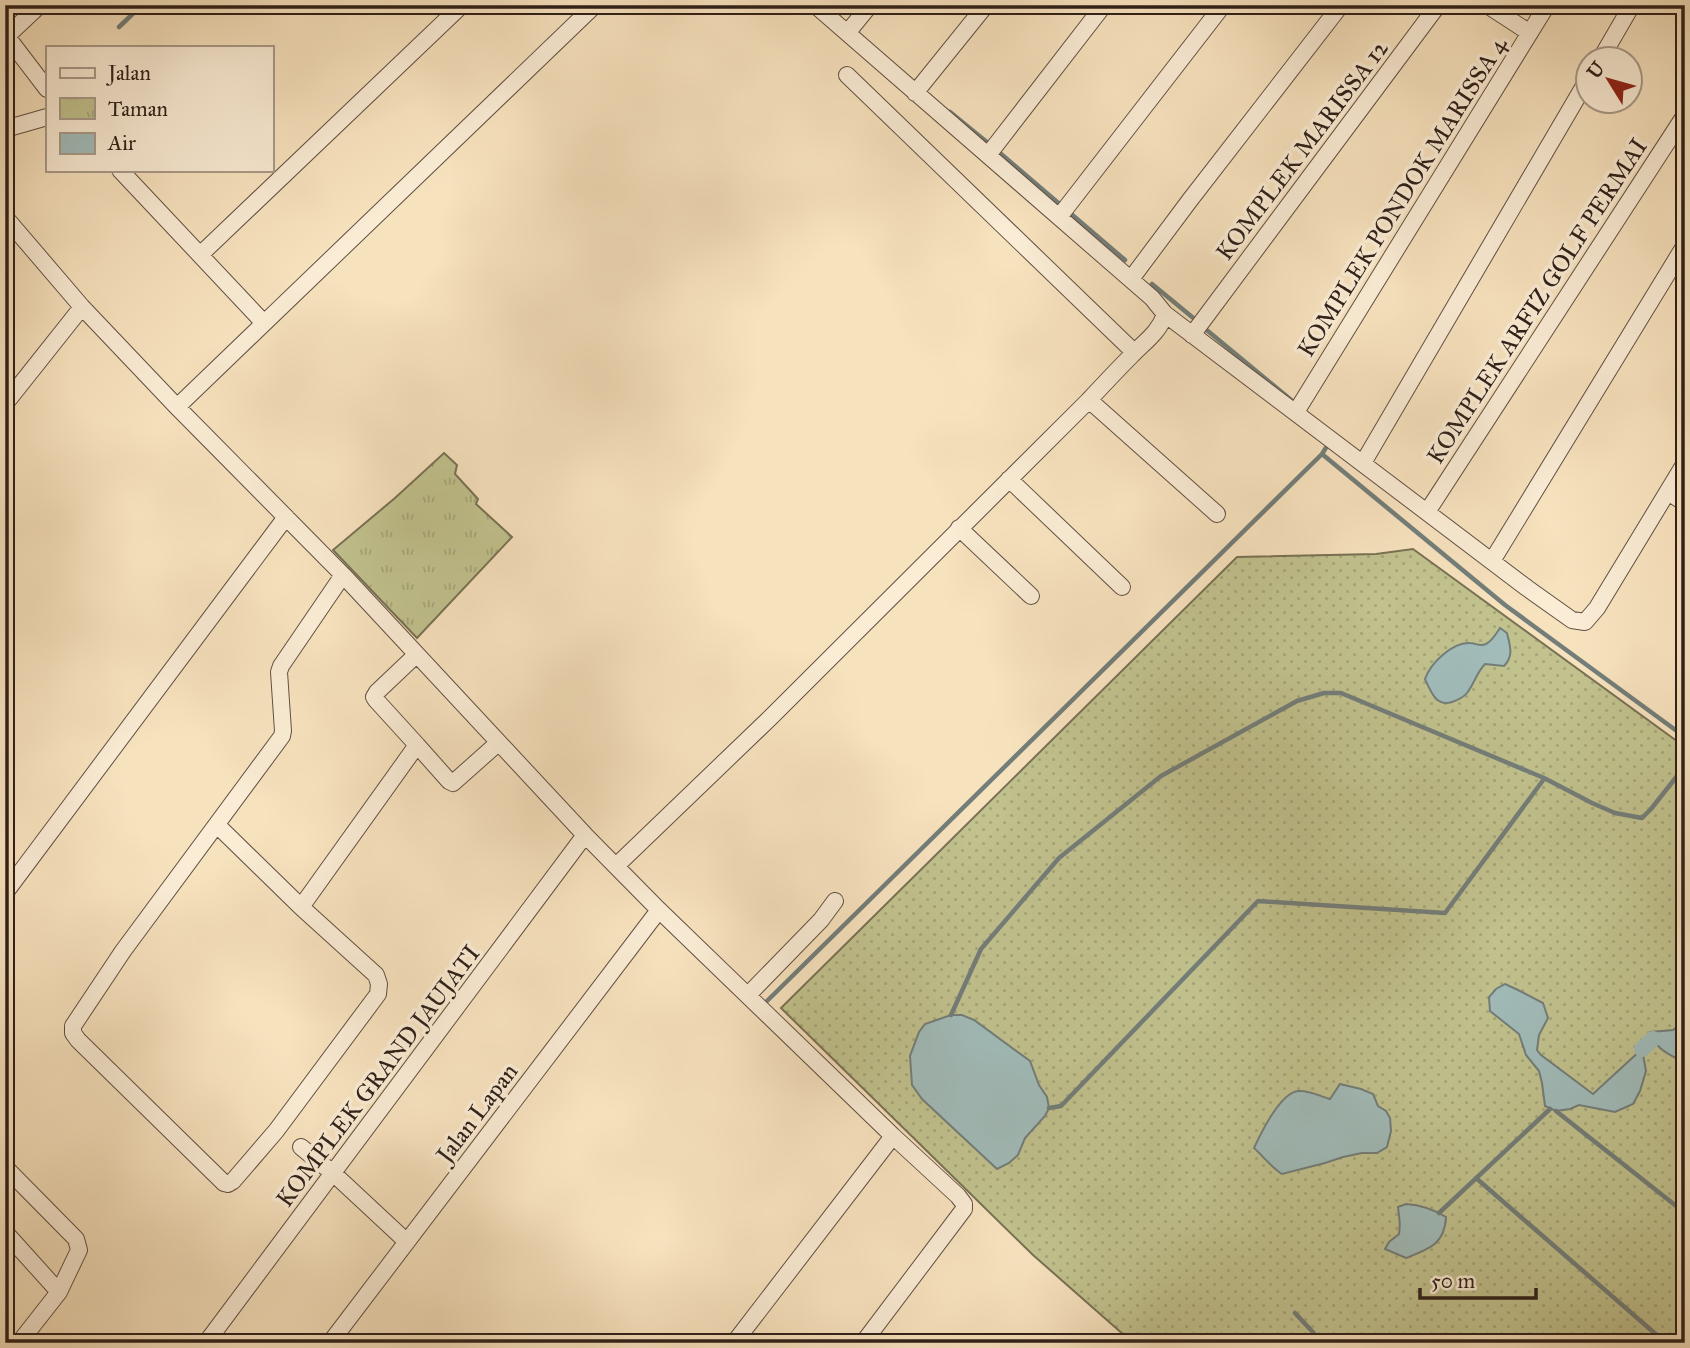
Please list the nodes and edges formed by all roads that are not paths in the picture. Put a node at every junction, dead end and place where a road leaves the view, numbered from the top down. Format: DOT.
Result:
graph roads {
  1 [pos="40,5"];
  2 [pos="462,5"];
  3 [pos="596,5"];
  4 [pos="815,5"];
  5 [pos="870,5"];
  6 [pos="986,5"];
  7 [pos="1104,5"];
  8 [pos="1223,5"];
  9 [pos="1341,5"];
  10 [pos="1438,5"];
  11 [pos="1487,5"];
  12 [pos="1547,5"];
  13 [pos="1632,5"];
  14 [pos="848,32"];
  15 [pos="1530,33"];
  16 [pos="6,35"];
  17 [pos="1608,46"];
  18 [pos="847,75"];
  19 [pos="46,88"];
  20 [pos="915,93"];
  21 [pos="1574,103"];
  22 [pos="46,117"];
  23 [pos="1684,118"];
  24 [pos="5,129"];
  25 [pos="988,155"];
  26 [pos="122,172"];
  27 [pos="1059,217"];
  28 [pos="5,218"];
  29 [pos="1685,246"];
  30 [pos="201,254"];
  31 [pos="1131,279"];
  32 [pos="82,307"];
  33 [pos="1166,314"];
  34 [pos="264,323"];
  35 [pos="1192,335"];
  36 [pos="1134,352"];
  37 [pos="1089,400"];
  38 [pos="5,404"];
  39 [pos="177,407"];
  40 [pos="1296,412"];
  41 [pos="1363,463"];
  42 [pos="1685,463"];
  43 [pos="1009,479"];
  44 [pos="1668,492"];
  45 [pos="1685,503"];
  46 [pos="1427,512"];
  47 [pos="1217,514"];
  48 [pos="286,517"];
  49 [pos="959,528"];
  50 [pos="1492,561"];
  51 [pos="343,575"];
  52 [pos="1122,587"];
  53 [pos="1031,596"];
  54 [pos="416,655"];
  55 [pos="498,743"];
  56 [pos="417,745"];
  57 [pos="217,825"];
  58 [pos="584,835"];
  59 [pos="616,866"];
  60 [pos="5,893"];
  61 [pos="835,901"];
  62 [pos="301,907"];
  63 [pos="660,910"];
  64 [pos="748,996"];
  65 [pos="893,1136"];
  66 [pos="301,1147"];
  67 [pos="5,1167"];
  68 [pos="334,1174"];
  69 [pos="5,1232"];
  70 [pos="407,1242"];
  71 [pos="59,1293"];
  72 [pos="19,1343"];
  73 [pos="206,1343"];
  74 [pos="330,1343"];
  75 [pos="734,1343"];
  76 [pos="863,1343"];
  1 -- 16 [label="street"];
  2 -- 30 [label="street"];
  3 -- 34 [label="street"];
  4 -- 14 [label="street"];
  5 -- 14 [label="street"];
  6 -- 20 [label="street"];
  7 -- 25 [label="street"];
  8 -- 27 [label="street"];
  9 -- 31 [label="street"];
  10 -- 35 [label="street, KOMPLEK MARISSA 12"];
  11 -- 15 [label="street"];
  12 -- 15 [label="street, KOMPLEK PONDOK MARISSA 4"];
  13 -- 17 [label="street"];
  14 -- 20 [label="street"];
  15 -- 40 [label="street, KOMPLEK PONDOK MARISSA 4"];
  16 -- 19 [label="street"];
  18 -- 36 [label="street"];
  20 -- 25 [label="street"];
  21 -- 41 [label="street"];
  22 -- 24 [label="street"];
  23 -- 46 [label="street, KOMPLEK ARFIZ GOLF PERMAI"];
  25 -- 27 [label="street"];
  26 -- 30 [label="street"];
  27 -- 31 [label="street"];
  28 -- 32 [label="street"];
  29 -- 50 [label="street"];
  30 -- 34 [label="street"];
  31 -- 33 [label="street"];
  32 -- 38 [label="street"];
  32 -- 39 [label="street"];
  33 -- 35 [label="street"];
  33 -- 36 [label="street"];
  34 -- 39 [label="street"];
  35 -- 40 [label="street"];
  36 -- 37 [label="street"];
  37 -- 43 [label="street"];
  37 -- 47 [label="street"];
  39 -- 48 [label="street"];
  40 -- 41 [label="street"];
  41 -- 46 [label="street"];
  42 -- 44 [label="street"];
  43 -- 49 [label="street"];
  43 -- 52 [label="street"];
  44 -- 45 [label="street"];
  44 -- 50 [label="street"];
  46 -- 50 [label="street"];
  48 -- 51 [label="street"];
  48 -- 60 [label="street"];
  49 -- 53 [label="street"];
  49 -- 59 [label="street"];
  51 -- 54 [label="street"];
  51 -- 57 [label="street"];
  54 -- 55 [label="street"];
  54 -- 56 [label="street"];
  55 -- 56 [label="street"];
  55 -- 58 [label="street"];
  56 -- 62 [label="street"];
  57 -- 62 [label="street"];
  57 -- 62 [label="street"];
  58 -- 59 [label="street"];
  58 -- 68 [label="street, KOMPLEK GRAND JAUJATI"];
  59 -- 63 [label="street"];
  61 -- 64 [label="street"];
  63 -- 64 [label="street"];
  63 -- 70 [label="street, Jalan Lapan"];
  64 -- 65 [label="street"];
  65 -- 75 [label="street"];
  65 -- 76 [label="street"];
  66 -- 68 [label="street"];
  67 -- 71 [label="street"];
  68 -- 70 [label="street"];
  68 -- 73 [label="street, KOMPLEK GRAND JAUJATI"];
  69 -- 71 [label="street"];
  70 -- 74 [label="street, Jalan Lapan"];
  71 -- 72 [label="street"];
}
